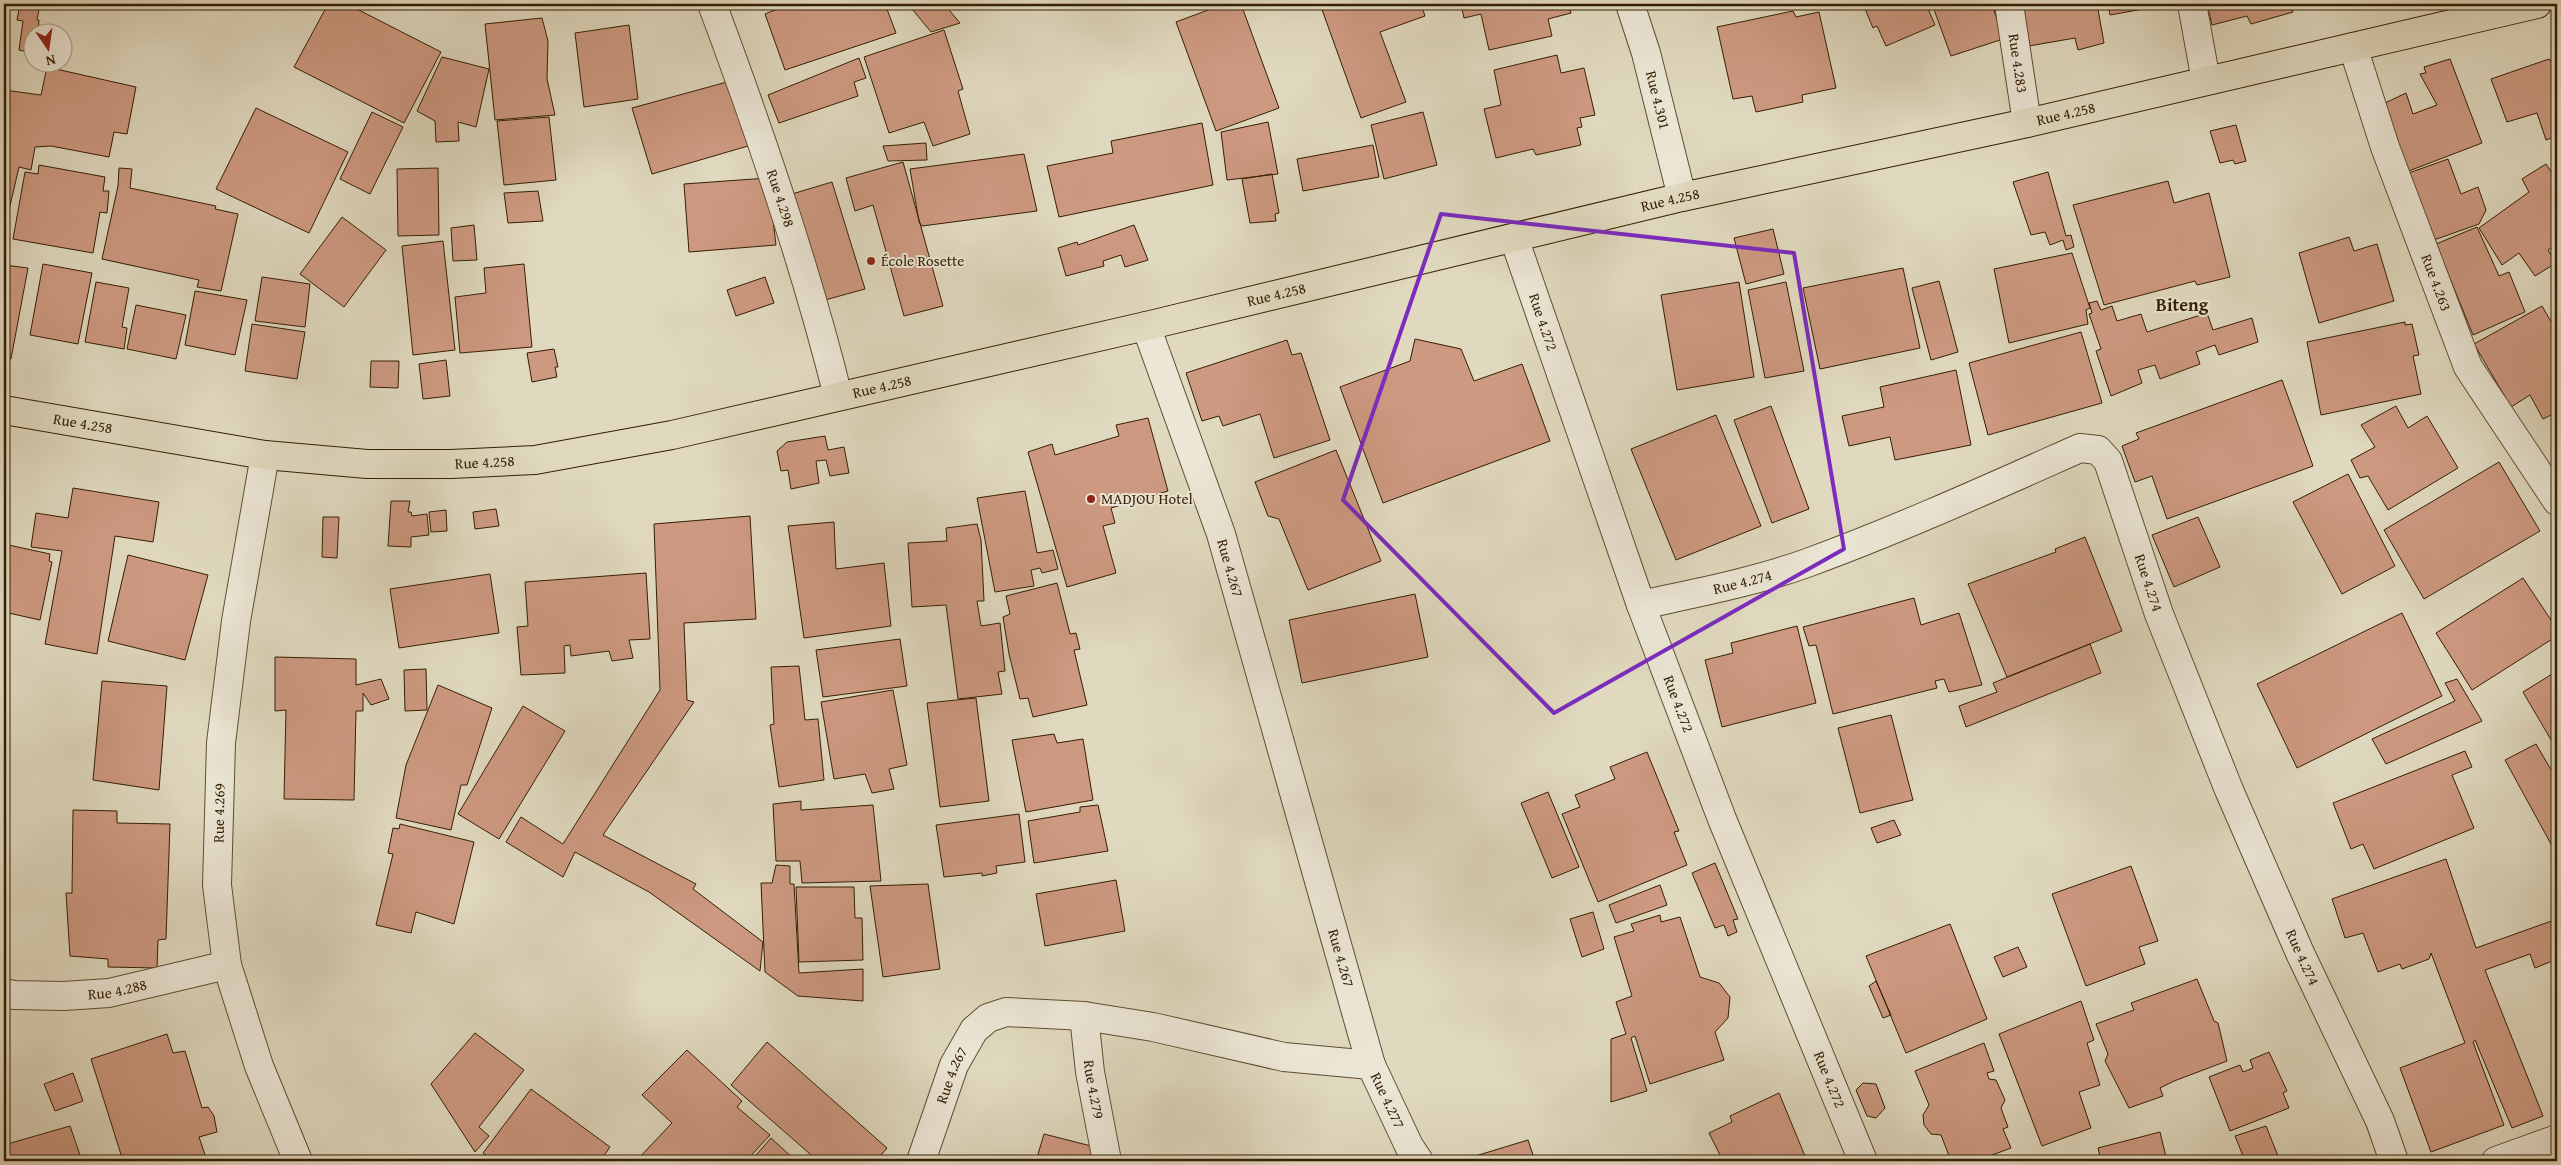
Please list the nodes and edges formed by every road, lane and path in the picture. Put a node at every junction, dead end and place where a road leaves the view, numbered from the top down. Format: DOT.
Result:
graph roads {
  1 [pos="712,4"];
  2 [pos="1630,4"];
  3 [pos="2009,4"];
  4 [pos="2192,4"];
  5 [pos="2537,4"];
  6 [pos="2353,47"];
  7 [pos="2206,81"];
  8 [pos="2027,123"];
  9 [pos="1682,197"];
  10 [pos="1514,238"];
  11 [pos="1146,326"];
  12 [pos="838,396"];
  13 [pos="4,410"];
  14 [pos="265,455"];
  15 [pos="2557,501"];
  16 [pos="1641,605"];
  17 [pos="227,965"];
  18 [pos="4,993"];
  19 [pos="1084,1016"];
  20 [pos="1371,1065"];
  21 [pos="2557,1139"];
  22 [pos="298,1161"];
  23 [pos="921,1161"];
  24 [pos="1106,1161"];
  25 [pos="1419,1161"];
  26 [pos="1863,1161"];
  27 [pos="2394,1161"];
  28 [pos="2496,1161"];
  1 -- 12 [label="street, Rue 4.298"];
  2 -- 9 [label="street, Rue 4.301"];
  3 -- 8 [label="street, Rue 4.283"];
  4 -- 7 [label="street"];
  5 -- 6 [label="highway, Rue 4.258"];
  6 -- 7 [label="highway, Rue 4.258"];
  6 -- 15 [label="street, Rue 4.263"];
  7 -- 8 [label="highway, Rue 4.258"];
  8 -- 9 [label="highway, Rue 4.258"];
  9 -- 10 [label="highway, Rue 4.258"];
  10 -- 11 [label="highway, Rue 4.258"];
  10 -- 16 [label="street, Rue 4.272"];
  11 -- 12 [label="highway, Rue 4.258"];
  11 -- 20 [label="street, Rue 4.267"];
  12 -- 14 [label="highway, Rue 4.258"];
  13 -- 14 [label="highway, Rue 4.258"];
  14 -- 17 [label="street, Rue 4.269"];
  16 -- 26 [label="street, Rue 4.272"];
  16 -- 27 [label="street, Rue 4.274"];
  17 -- 18 [label="street, Rue 4.288"];
  17 -- 22 [label="street, Rue 4.269"];
  19 -- 20 [label="street, Rue 4.267"];
  19 -- 23 [label="street, Rue 4.267"];
  19 -- 24 [label="street, Rue 4.279"];
  20 -- 25 [label="street, Rue 4.277"];
  21 -- 28 [label="street"];
}
